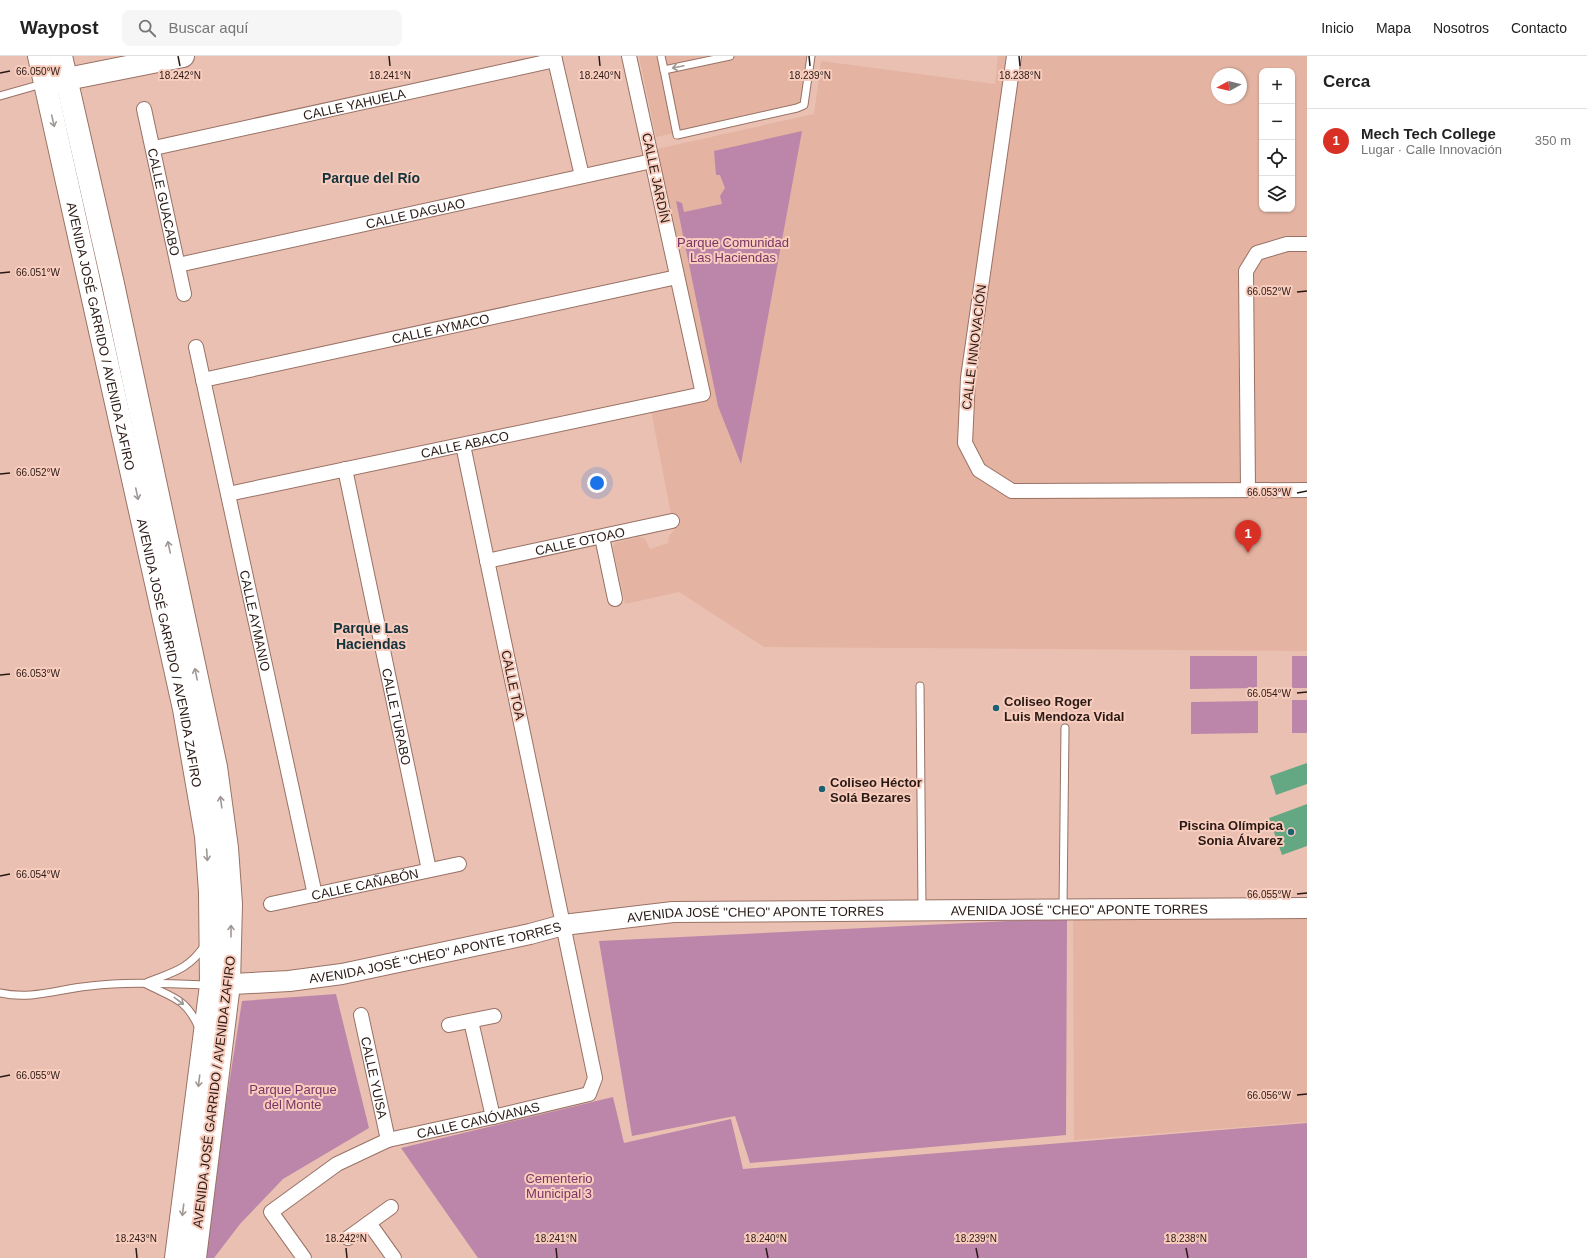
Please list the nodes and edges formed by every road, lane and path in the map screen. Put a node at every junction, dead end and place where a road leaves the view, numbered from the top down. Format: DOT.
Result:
graph roads {
  1 [pos="39,56"];
  2 [pos="61,56"];
  3 [pos="183,56"];
  4 [pos="629,56"];
  5 [pos="661,56"];
  6 [pos="730,56"];
  7 [pos="811,56"];
  8 [pos="1014,56"];
  9 [pos="555,58"];
  10 [pos="664,70"];
  11 [pos="66,79"];
  12 [pos="45,83"];
  13 [pos="0,96"];
  14 [pos="144,109"];
  15 [pos="154,148"];
  16 [pos="652,161"];
  17 [pos="582,176"];
  18 [pos="1307,244"];
  19 [pos="178,265"];
  20 [pos="677,277"];
  21 [pos="184,294"];
  22 [pos="196,347"];
  23 [pos="203,380"];
  24 [pos="703,394"];
  25 [pos="463,445"];
  26 [pos="345,469"];
  27 [pos="1248,489"];
  28 [pos="1307,490"];
  29 [pos="228,494"];
  30 [pos="672,520"];
  31 [pos="602,537"];
  32 [pos="487,561"];
  33 [pos="615,599"];
  34 [pos="920,686"];
  35 [pos="1065,728"];
  36 [pos="459,864"];
  37 [pos="429,870"];
  38 [pos="315,895"];
  39 [pos="271,904"];
  40 [pos="1307,908"];
  41 [pos="1063,910"];
  42 [pos="922,911"];
  43 [pos="563,925"];
  44 [pos="210,936"];
  45 [pos="144,983"];
  46 [pos="220,985"];
  47 [pos="0,993"];
  48 [pos="361,1015"];
  49 [pos="494,1016"];
  50 [pos="471,1021"];
  51 [pos="449,1026"];
  52 [pos="204,1042"];
  53 [pos="493,1117"];
  54 [pos="388,1140"];
  55 [pos="391,1206"];
  56 [pos="369,1223"];
  57 [pos="348,1238"];
  58 [pos="176,1258"];
  59 [pos="195,1258"];
  60 [pos="304,1258"];
  61 [pos="394,1258"];
  1 -- 12 [label="main road, AVENIDA JOSÉ GARRIDO / AVENIDA ZAFIRO"];
  2 -- 11 [label="main road, AVENIDA JOSÉ GARRIDO / AVENIDA ZAFIRO"];
  3 -- 11 [label="main road"];
  4 -- 16 [label="street, CALLE JARDÍN"];
  5 -- 10 [label="lane"];
  6 -- 10 [label="lane, one-way"];
  7 -- 10 [label="lane"];
  8 -- 27 [label="street, CALLE INNOVACIÓN"];
  9 -- 15 [label="street, CALLE YAHUELA"];
  9 -- 17 [label="street, CALLE YAHUELA"];
  11 -- 12 [label="main road"];
  46 -- 11 [label="main road, AVENIDA JOSÉ GARRIDO / AVENIDA ZAFIRO, one-way"];
  12 -- 13 [label="lane"];
  12 -- 44 [label="main road, AVENIDA JOSÉ GARRIDO / AVENIDA ZAFIRO, one-way"];
  14 -- 15 [label="street, CALLE GUACABO"];
  15 -- 19 [label="street, CALLE GUACABO"];
  16 -- 17 [label="street, CALLE DAGUAO"];
  16 -- 20 [label="street, CALLE JARDÍN"];
  17 -- 19 [label="street, CALLE DAGUAO"];
  18 -- 27 [label="street"];
  19 -- 21 [label="street, CALLE GUACABO"];
  20 -- 23 [label="street, CALLE AYMACO"];
  20 -- 24 [label="street, CALLE JARDÍN"];
  22 -- 23 [label="street, CALLE AYMANIO"];
  23 -- 29 [label="street, CALLE AYMANIO"];
  24 -- 25 [label="street, CALLE ABACO"];
  25 -- 26 [label="street, CALLE ABACO"];
  25 -- 32 [label="street, CALLE TOA"];
  26 -- 29 [label="street, CALLE ABACO"];
  26 -- 37 [label="street, CALLE TURABO"];
  27 -- 28 [label="street, CALLE INNOVACIÓN"];
  29 -- 38 [label="street, CALLE AYMANIO"];
  30 -- 31 [label="street, CALLE OTOAO"];
  31 -- 32 [label="street, CALLE OTOAO"];
  31 -- 33 [label="street"];
  32 -- 43 [label="street, CALLE TOA"];
  34 -- 42 [label="lane"];
  35 -- 41 [label="lane"];
  36 -- 37 [label="street, CALLE CAÑABÓN"];
  37 -- 38 [label="street, CALLE CAÑABÓN"];
  38 -- 39 [label="street, CALLE CAÑABÓN"];
  40 -- 41 [label="street, AVENIDA JOSÉ \"CHEO\" APONTE TORRES"];
  41 -- 42 [label="street, AVENIDA JOSÉ \"CHEO\" APONTE TORRES"];
  42 -- 43 [label="street, AVENIDA JOSÉ \"CHEO\" APONTE TORRES"];
  43 -- 46 [label="street, AVENIDA JOSÉ \"CHEO\" APONTE TORRES"];
  43 -- 53 [label="street, CALLE CANÓVANAS"];
  44 -- 45 [label="lane"];
  44 -- 46 [label="main road, AVENIDA JOSÉ GARRIDO / AVENIDA ZAFIRO"];
  45 -- 46 [label="lane"];
  45 -- 47 [label="lane"];
  45 -- 52 [label="lane, one-way"];
  46 -- 52 [label="main road, AVENIDA JOSÉ GARRIDO / AVENIDA ZAFIRO"];
  46 -- 59 [label="main road, AVENIDA JOSÉ GARRIDO / AVENIDA ZAFIRO"];
  48 -- 54 [label="street, CALLE YUISA"];
  49 -- 50 [label="street"];
  50 -- 51 [label="street"];
  50 -- 53 [label="street"];
  52 -- 58 [label="main road, AVENIDA JOSÉ GARRIDO / AVENIDA ZAFIRO, one-way"];
  53 -- 54 [label="street, CALLE CANÓVANAS"];
  54 -- 60 [label="street, CALLE CANÓVANAS"];
  55 -- 56 [label="street"];
  56 -- 57 [label="street"];
  56 -- 61 [label="street"];
}
